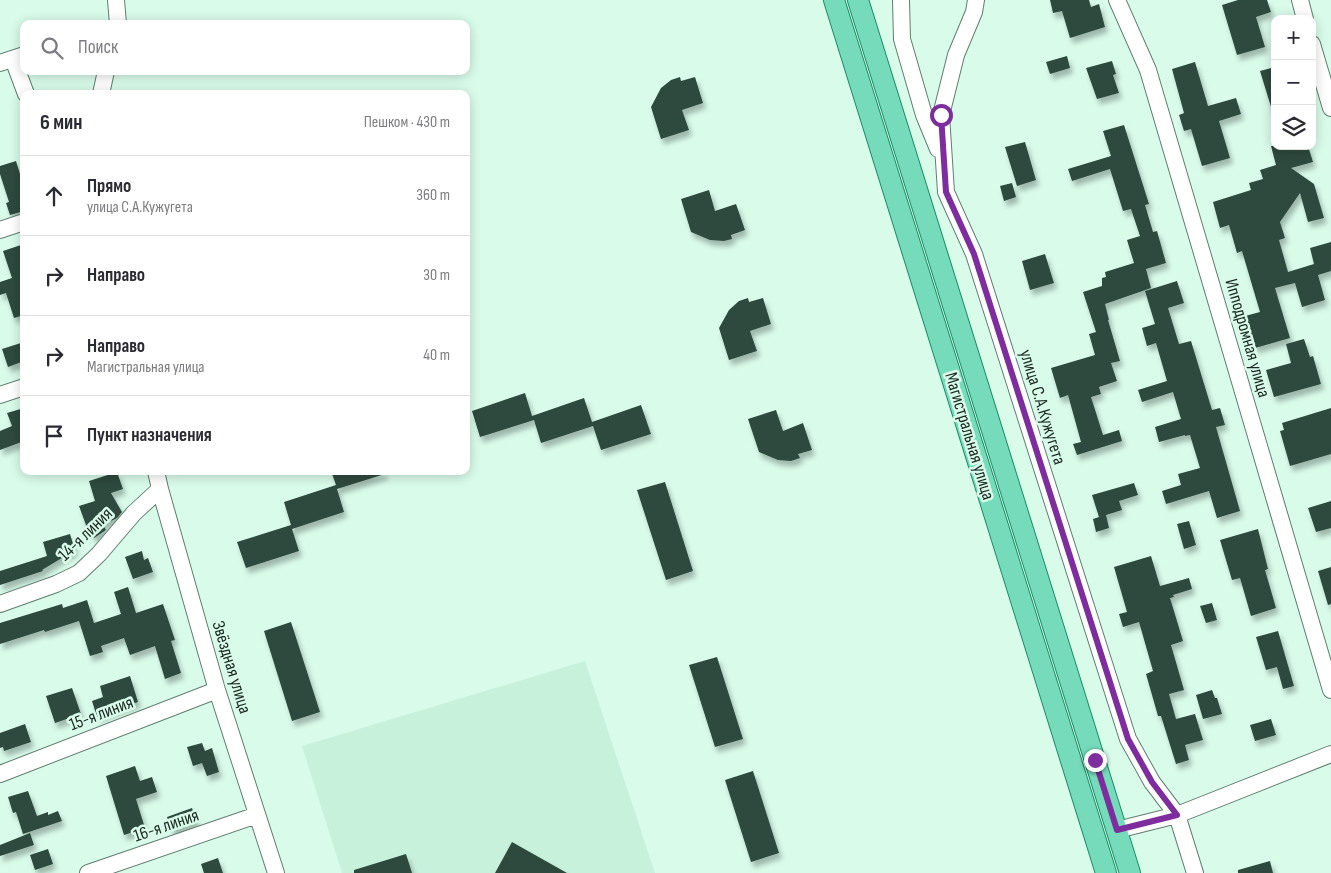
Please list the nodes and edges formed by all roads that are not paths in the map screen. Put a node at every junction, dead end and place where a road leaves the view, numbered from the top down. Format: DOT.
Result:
graph roads {
  1 [pos="116,0"];
  2 [pos="834,0"];
  3 [pos="858,0"];
  4 [pos="901,0"];
  5 [pos="976,0"];
  6 [pos="1117,0"];
  7 [pos="1300,0"];
  8 [pos="1304,15"];
  9 [pos="118,20"];
  10 [pos="1316,57"];
  11 [pos="12,59"];
  12 [pos="105,75"];
  13 [pos="24,90"];
  14 [pos="102,90"];
  15 [pos="1331,108"];
  16 [pos="944,165"];
  17 [pos="20,223"];
  18 [pos="0,230"];
  19 [pos="20,388"];
  20 [pos="0,395"];
  21 [pos="157,475"];
  22 [pos="160,490"];
  23 [pos="0,604"];
  24 [pos="217,690"];
  25 [pos="1331,690"];
  26 [pos="1331,754"];
  27 [pos="0,774"];
  28 [pos="257,815"];
  29 [pos="1177,815"];
  30 [pos="1117,830"];
  31 [pos="88,873"];
  32 [pos="276,873"];
  33 [pos="1106,873"];
  34 [pos="1130,873"];
  35 [pos="1195,873"];
  1 -- 9 [label="street"];
  2 -- 33 [label="main road, Магистральная улица"];
  3 -- 30 [label="main road, Магистральная улица"];
  4 -- 16 [label="street"];
  5 -- 16 [label="street, улица С.А.Кужугета"];
  6 -- 25 [label="street, Ипподромная улица"];
  7 -- 8 [label="street"];
  10 -- 15 [label="street"];
  11 -- 13 [label="street"];
  12 -- 14 [label="street"];
  16 -- 29 [label="street, улица С.А.Кужугета"];
  17 -- 18 [label="street"];
  19 -- 20 [label="street"];
  21 -- 22 [label="street, Звёздная улица"];
  22 -- 23 [label="street, 14-я линия"];
  22 -- 24 [label="street, Звёздная улица"];
  24 -- 27 [label="street, 15-я линия"];
  24 -- 28 [label="street, Звёздная улица"];
  26 -- 29 [label="street"];
  28 -- 31 [label="street, 16-я линия"];
  28 -- 32 [label="street, Звёздная улица"];
  29 -- 30 [label="street"];
  29 -- 35 [label="street, улица С.А.Кужугета"];
  30 -- 34 [label="main road, Магистральная улица"];
}
